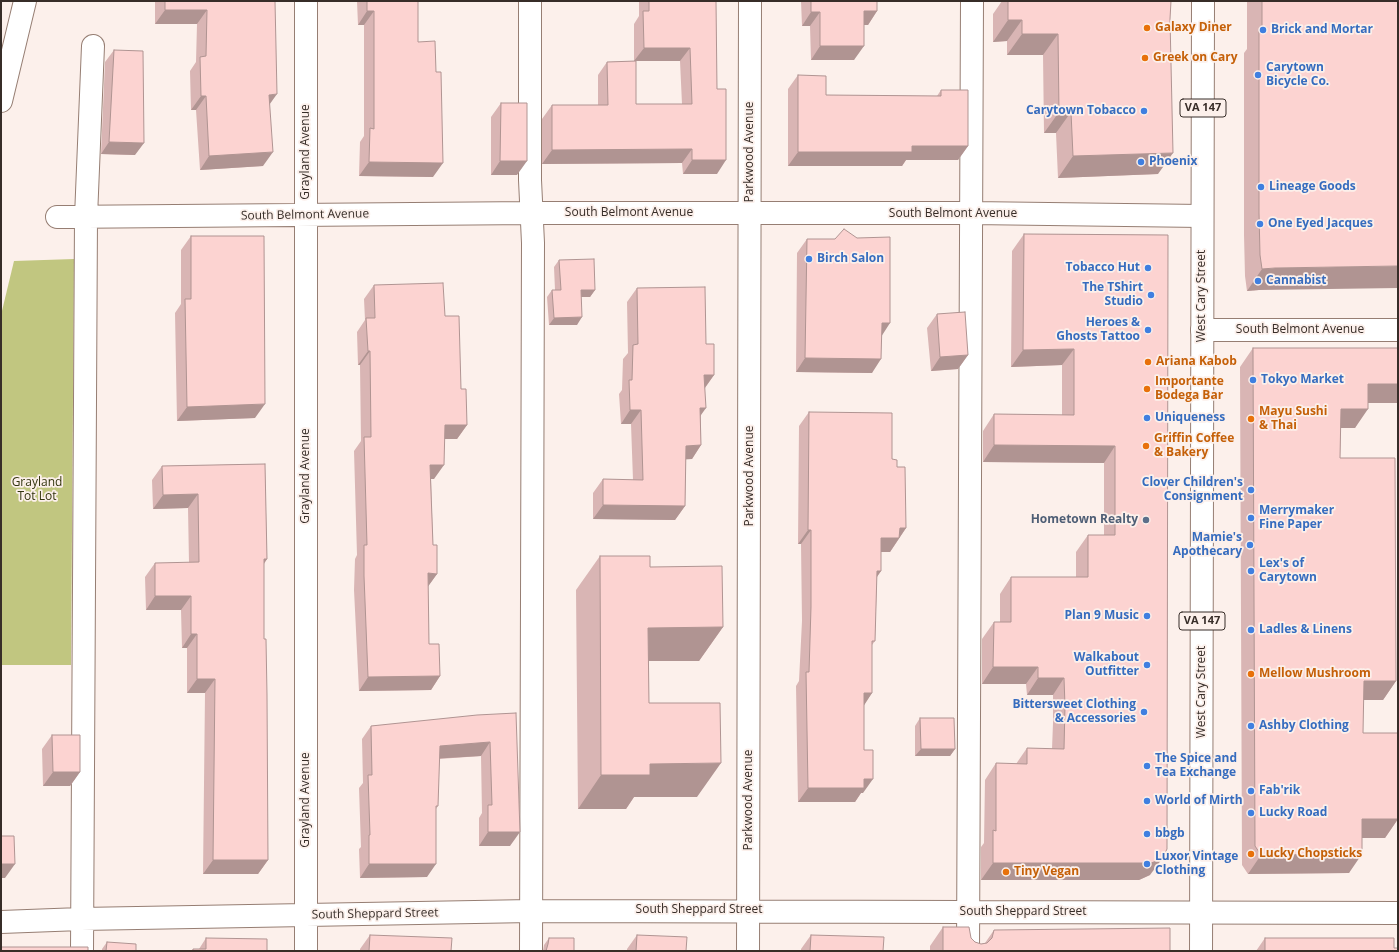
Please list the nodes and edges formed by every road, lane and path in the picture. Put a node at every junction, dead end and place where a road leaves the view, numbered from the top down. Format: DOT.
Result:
graph roads {
  1 [pos="25,1"];
  2 [pos="306,1"];
  3 [pos="530,1"];
  4 [pos="750,1"];
  5 [pos="972,1"];
  6 [pos="1203,1"];
  7 [pos="93,46"];
  8 [pos="1,101"];
  9 [pos="532,213"];
  10 [pos="750,213"];
  11 [pos="972,213"];
  12 [pos="306,215"];
  13 [pos="1202,216"];
  14 [pos="57,217"];
  15 [pos="86,217"];
  16 [pos="1202,330"];
  17 [pos="1398,330"];
  18 [pos="531,910"];
  19 [pos="748,910"];
  20 [pos="968,912"];
  21 [pos="1201,912"];
  22 [pos="1398,913"];
  23 [pos="307,916"];
  24 [pos="81,919"];
  25 [pos="1,922"];
  26 [pos="82,951"];
  27 [pos="306,951"];
  28 [pos="531,951"];
  29 [pos="748,951"];
  30 [pos="968,951"];
  31 [pos="1201,951"];
  1 -- 8 [label="main road"];
  2 -- 12 [label="main road, Grayland Avenue"];
  3 -- 9 [label="main road"];
  4 -- 10 [label="main road, Parkwood Avenue"];
  5 -- 11 [label="main road"];
  6 -- 13 [label="main road, West Cary Street / VA 147"];
  7 -- 15 [label="main road"];
  9 -- 10 [label="main road, South Belmont Avenue"];
  9 -- 12 [label="main road, South Belmont Avenue"];
  9 -- 18 [label="main road"];
  10 -- 11 [label="main road, South Belmont Avenue"];
  10 -- 19 [label="main road, Parkwood Avenue"];
  11 -- 13 [label="main road, South Belmont Avenue"];
  11 -- 20 [label="main road"];
  12 -- 15 [label="main road, South Belmont Avenue"];
  12 -- 23 [label="main road, Grayland Avenue"];
  13 -- 16 [label="main road, West Cary Street / VA 147"];
  14 -- 15 [label="main road, South Belmont Avenue"];
  15 -- 24 [label="main road"];
  16 -- 17 [label="main road, South Belmont Avenue"];
  16 -- 21 [label="main road, West Cary Street / VA 147"];
  18 -- 19 [label="main road, South Sheppard Street"];
  18 -- 23 [label="main road, South Sheppard Street"];
  18 -- 28 [label="main road"];
  19 -- 20 [label="main road, South Sheppard Street"];
  19 -- 29 [label="main road, Parkwood Avenue"];
  20 -- 21 [label="main road, South Sheppard Street"];
  20 -- 30 [label="main road"];
  21 -- 22 [label="main road, South Sheppard Street"];
  21 -- 31 [label="main road, West Cary Street / VA 147"];
  23 -- 24 [label="main road, South Sheppard Street"];
  23 -- 27 [label="main road, Grayland Avenue"];
  24 -- 25 [label="main road, South Sheppard Street"];
  24 -- 26 [label="main road"];
}
